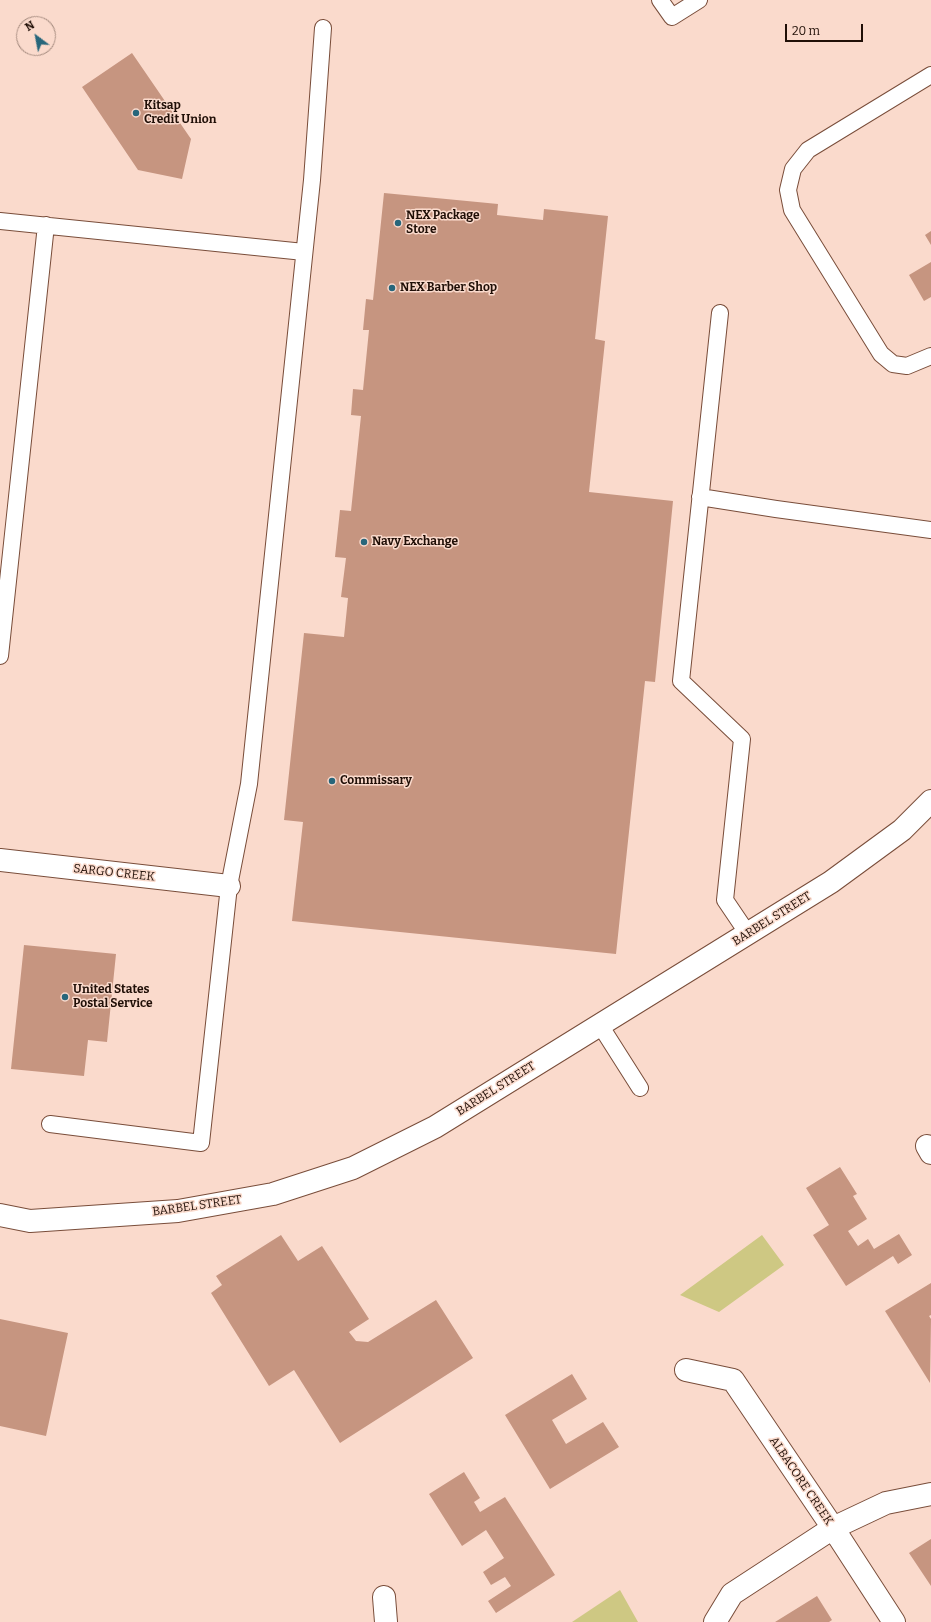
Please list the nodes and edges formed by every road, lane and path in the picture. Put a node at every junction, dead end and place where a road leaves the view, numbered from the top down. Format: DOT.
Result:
graph roads {
  1 [pos="660,0"];
  2 [pos="699,0"];
  3 [pos="323,28"];
  4 [pos="931,75"];
  5 [pos="0,221"];
  6 [pos="46,225"];
  7 [pos="304,252"];
  8 [pos="720,313"];
  9 [pos="931,356"];
  10 [pos="700,497"];
  11 [pos="931,530"];
  12 [pos="0,656"];
  13 [pos="931,801"];
  14 [pos="0,860"];
  15 [pos="228,886"];
  16 [pos="748,934"];
  17 [pos="600,1025"];
  18 [pos="640,1088"];
  19 [pos="50,1124"];
  20 [pos="0,1215"];
  21 [pos="686,1370"];
  22 [pos="931,1494"];
  23 [pos="833,1528"];
  24 [pos="384,1597"];
  25 [pos="386,1622"];
  26 [pos="715,1622"];
  27 [pos="894,1622"];
  1 -- 2 [label="lane"];
  3 -- 7 [label="lane"];
  4 -- 9 [label="lane"];
  5 -- 6 [label="lane"];
  6 -- 7 [label="lane"];
  6 -- 12 [label="lane"];
  7 -- 15 [label="lane"];
  8 -- 10 [label="lane"];
  10 -- 11 [label="lane"];
  10 -- 16 [label="lane"];
  13 -- 16 [label="street, BARBEL STREET"];
  14 -- 15 [label="street, SARGO CREEK"];
  15 -- 19 [label="lane"];
  16 -- 17 [label="street, BARBEL STREET"];
  17 -- 18 [label="lane"];
  17 -- 20 [label="street, BARBEL STREET"];
  21 -- 23 [label="street, ALBACORE CREEK"];
  22 -- 23 [label="street"];
  23 -- 26 [label="street"];
  23 -- 27 [label="street, ALBACORE CREEK"];
  24 -- 25 [label="street"];
}
